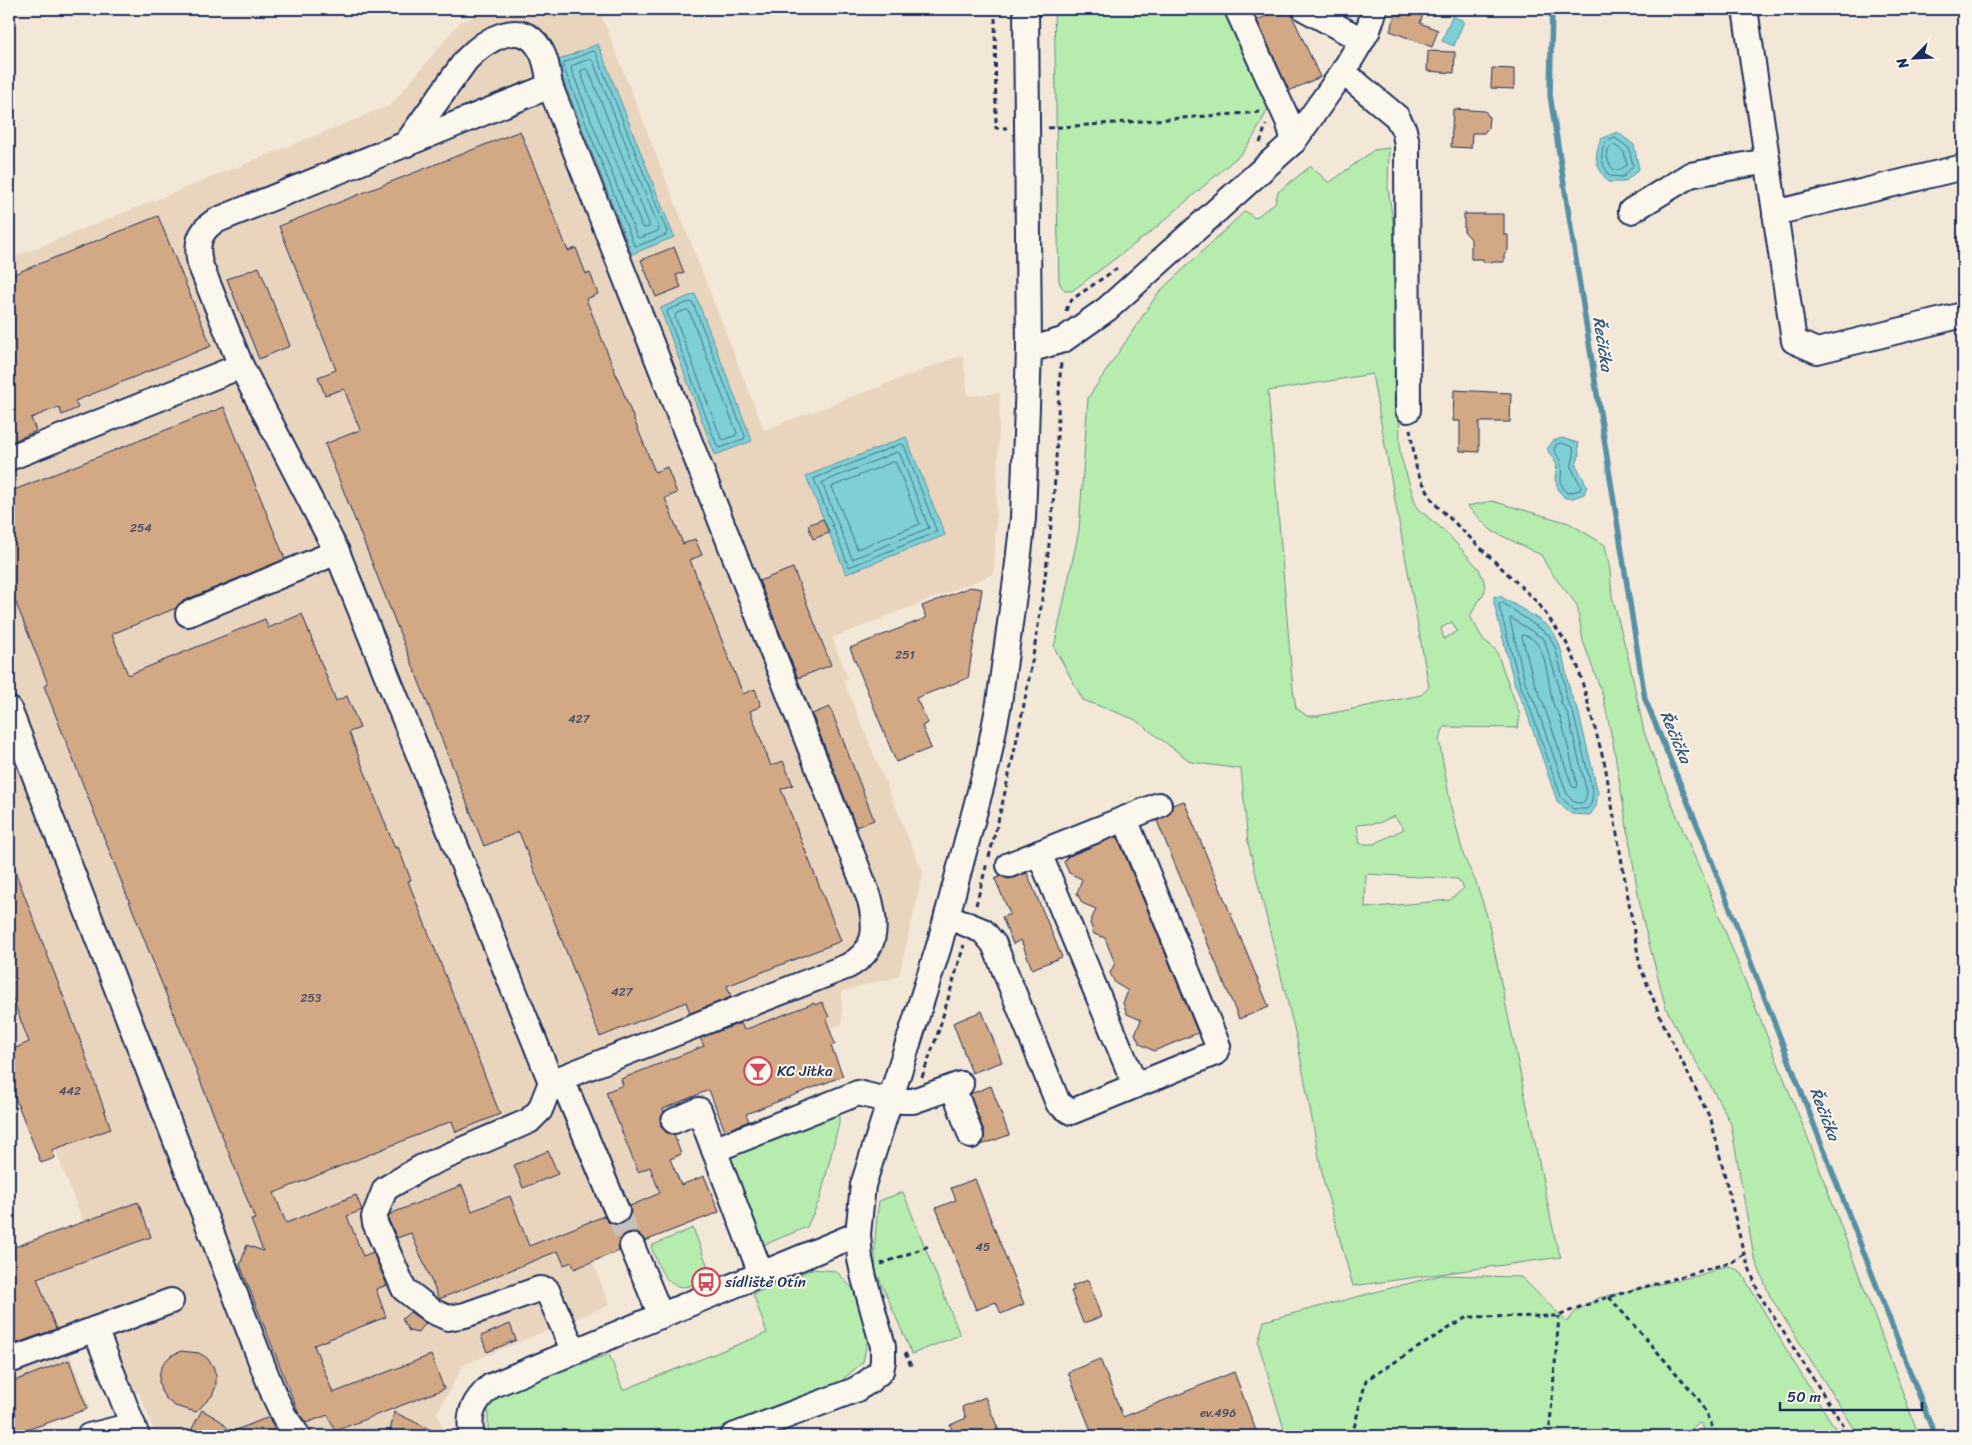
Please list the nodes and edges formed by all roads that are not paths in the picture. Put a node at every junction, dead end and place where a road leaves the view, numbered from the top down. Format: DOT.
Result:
graph roads {
  1 [pos="1026,9"];
  2 [pos="1237,9"];
  3 [pos="1305,9"];
  4 [pos="1375,9"];
  5 [pos="1744,9"];
  6 [pos="1362,40"];
  7 [pos="1343,72"];
  8 [pos="550,86"];
  9 [pos="1294,141"];
  10 [pos="406,144"];
  11 [pos="1767,161"];
  12 [pos="1963,168"];
  13 [pos="1631,211"];
  14 [pos="1775,212"];
  15 [pos="1963,316"];
  16 [pos="1029,350"];
  17 [pos="241,366"];
  18 [pos="1408,410"];
  19 [pos="9,458"];
  20 [pos="337,552"];
  21 [pos="188,614"];
  22 [pos="9,709"];
  23 [pos="1160,805"];
  24 [pos="1125,819"];
  25 [pos="1039,853"];
  26 [pos="1009,865"];
  27 [pos="947,916"];
  28 [pos="551,1082"];
  29 [pos="1135,1086"];
  30 [pos="569,1096"];
  31 [pos="898,1099"];
  32 [pos="674,1121"];
  33 [pos="970,1136"];
  34 [pos="714,1150"];
  35 [pos="617,1211"];
  36 [pos="858,1234"];
  37 [pos="632,1246"];
  38 [pos="761,1274"];
  39 [pos="170,1301"];
  40 [pos="661,1316"];
  41 [pos="95,1329"];
  42 [pos="574,1352"];
  43 [pos="9,1361"];
  44 [pos="776,1430"];
  45 [pos="135,1431"];
  46 [pos="89,1436"];
  47 [pos="298,1436"];
  48 [pos="472,1436"];
  49 [pos="732,1436"];
  1 -- 16 [label="street"];
  2 -- 9 [label="street"];
  3 -- 6 [label="street"];
  4 -- 6 [label="street"];
  5 -- 11 [label="street"];
  6 -- 7 [label="street"];
  7 -- 9 [label="street"];
  7 -- 18 [label="street"];
  8 -- 10 [label="street"];
  8 -- 10 [label="street"];
  8 -- 28 [label="street"];
  9 -- 16 [label="street"];
  10 -- 17 [label="street"];
  11 -- 13 [label="street"];
  11 -- 14 [label="street"];
  12 -- 14 [label="street"];
  14 -- 15 [label="street"];
  16 -- 27 [label="street"];
  17 -- 19 [label="street"];
  17 -- 20 [label="street"];
  20 -- 21 [label="street"];
  20 -- 28 [label="street"];
  22 -- 47 [label="street"];
  23 -- 24 [label="street"];
  24 -- 25 [label="street"];
  24 -- 29 [label="street"];
  25 -- 26 [label="street"];
  25 -- 29 [label="street"];
  27 -- 29 [label="street"];
  27 -- 31 [label="street"];
  28 -- 42 [label="street"];
  30 -- 35 [label="street"];
  31 -- 33 [label="street"];
  31 -- 34 [label="street"];
  31 -- 36 [label="street"];
  32 -- 34 [label="street"];
  34 -- 38 [label="street"];
  36 -- 38 [label="street"];
  36 -- 44 [label="street"];
  37 -- 40 [label="street"];
  38 -- 40 [label="street"];
  39 -- 41 [label="street"];
  40 -- 42 [label="street"];
  41 -- 43 [label="street"];
  41 -- 45 [label="street"];
  42 -- 48 [label="street"];
  44 -- 49 [label="street"];
  45 -- 46 [label="street"];
}
